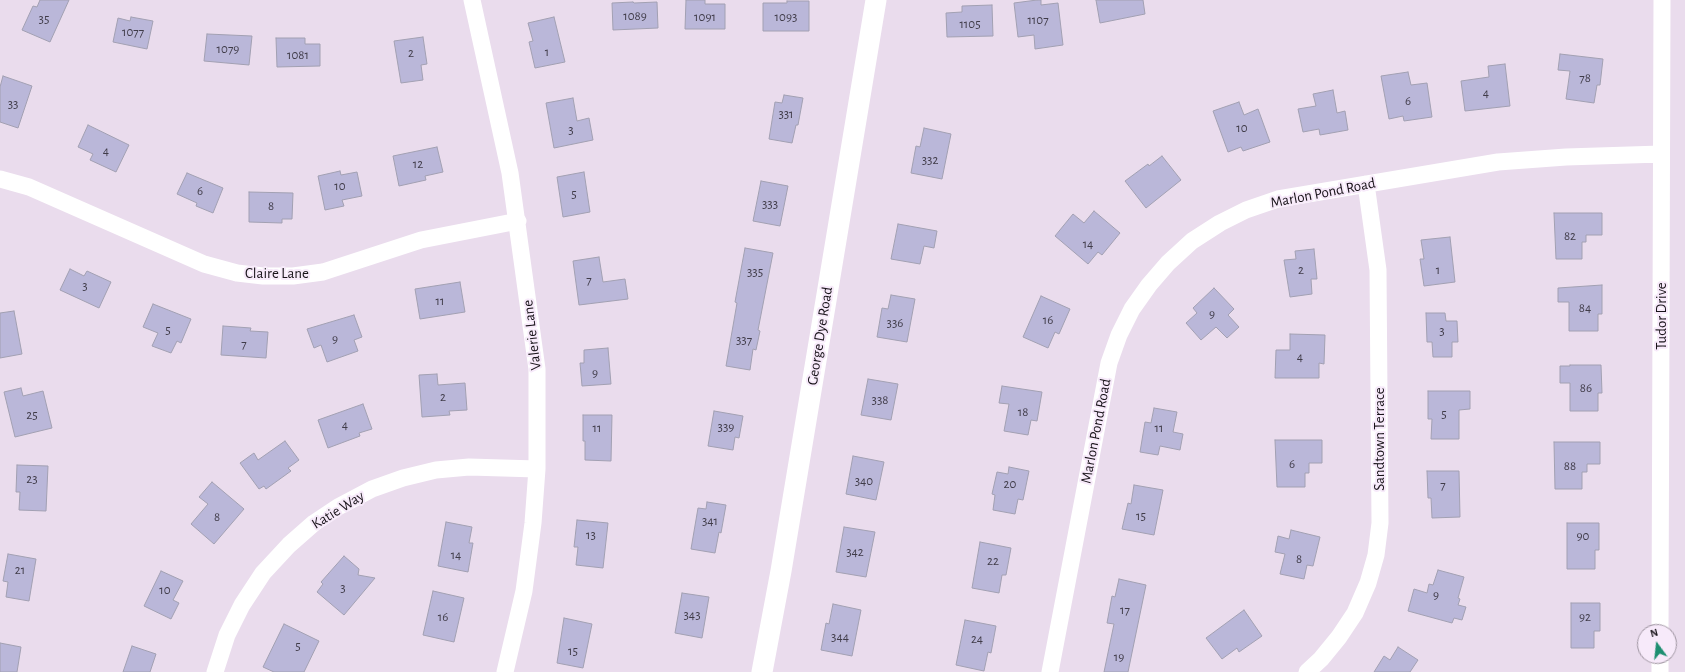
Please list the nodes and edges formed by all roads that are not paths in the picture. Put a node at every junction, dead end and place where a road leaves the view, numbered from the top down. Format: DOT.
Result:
graph roads {
  1 [pos="472,0"];
  2 [pos="876,0"];
  3 [pos="1662,0"];
  4 [pos="1661,154"];
  5 [pos="0,179"];
  6 [pos="1366,184"];
  7 [pos="518,221"];
  8 [pos="538,469"];
  9 [pos="1660,624"];
  10 [pos="215,672"];
  11 [pos="505,672"];
  12 [pos="762,672"];
  13 [pos="1050,672"];
  14 [pos="1307,672"];
  1 -- 7 [label="street, Valerie Lane"];
  2 -- 12 [label="street, George Dye Road"];
  3 -- 4 [label="street, Tudor Drive"];
  4 -- 6 [label="street, Marlon Pond Road"];
  4 -- 9 [label="street, Tudor Drive"];
  5 -- 7 [label="street, Claire Lane"];
  6 -- 13 [label="street, Marlon Pond Road"];
  6 -- 14 [label="street, Sandtown Terrace"];
  7 -- 8 [label="street, Valerie Lane"];
  8 -- 10 [label="street, Katie Way"];
  8 -- 11 [label="street, Valerie Lane"];
}
